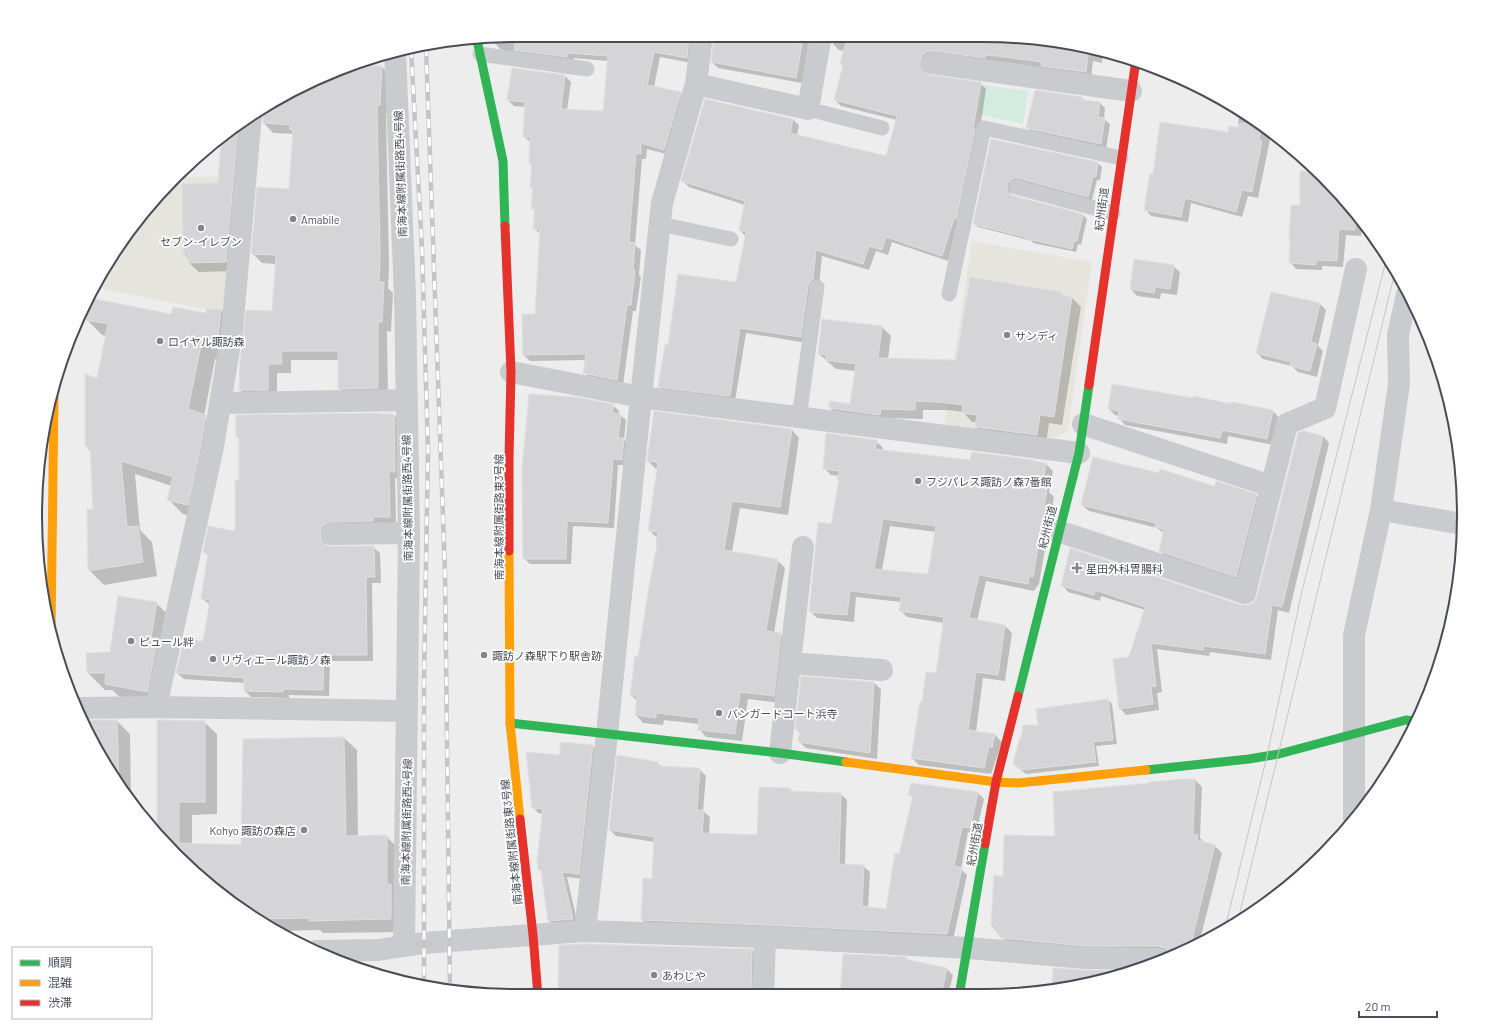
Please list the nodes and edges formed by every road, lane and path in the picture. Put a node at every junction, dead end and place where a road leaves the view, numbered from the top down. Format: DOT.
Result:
graph roads {
  1 [pos="701,42"];
  2 [pos="820,42"];
  3 [pos="478,47"];
  4 [pos="395,57"];
  5 [pos="932,63"];
  6 [pos="1135,67"];
  7 [pos="587,69"];
  8 [pos="696,84"];
  9 [pos="1131,91"];
  10 [pos="808,109"];
  11 [pos="250,123"];
  12 [pos="882,128"];
  13 [pos="1121,158"];
  14 [pos="1016,187"];
  15 [pos="1113,212"];
  16 [pos="660,224"];
  17 [pos="730,239"];
  18 [pos="1356,269"];
  19 [pos="817,287"];
  20 [pos="949,294"];
  21 [pos="1405,301"];
  22 [pos="511,372"];
  23 [pos="640,397"];
  24 [pos="406,400"];
  25 [pos="220,403"];
  26 [pos="54,411"];
  27 [pos="799,418"];
  28 [pos="1083,424"];
  29 [pos="1079,453"];
  30 [pos="1271,486"];
  31 [pos="1381,510"];
  32 [pos="1457,523"];
  33 [pos="1058,532"];
  34 [pos="409,533"];
  35 [pos="332,534"];
  36 [pos="803,547"];
  37 [pos="51,609"];
  38 [pos="790,663"];
  39 [pos="882,670"];
  40 [pos="156,707"];
  41 [pos="83,708"];
  42 [pos="407,711"];
  43 [pos="1410,720"];
  44 [pos="510,723"];
  45 [pos="607,734"];
  46 [pos="1353,734"];
  47 [pos="780,752"];
  48 [pos="996,782"];
  49 [pos="1354,810"];
  50 [pos="585,931"];
  51 [pos="534,935"];
  52 [pos="765,937"];
  53 [pos="404,946"];
  54 [pos="968,948"];
  55 [pos="329,951"];
  56 [pos="1147,960"];
  57 [pos="538,989"];
  58 [pos="762,989"];
  59 [pos="960,989"];
  1 -- 8 [label="street"];
  2 -- 10 [label="street"];
  3 -- 7 [label="lane"];
  3 -- 22 [label="street, 南海本線附属街路東3号線"];
  4 -- 24 [label="street, 南海本線附属街路西4号線"];
  5 -- 9 [label="street"];
  6 -- 9 [label="street, 紀州街道"];
  8 -- 10 [label="street"];
  8 -- 16 [label="street"];
  9 -- 13 [label="street, 紀州街道"];
  10 -- 12 [label="lane"];
  11 -- 25 [label="street"];
  13 -- 15 [label="street, 紀州街道"];
  13 -- 20 [label="lane"];
  14 -- 15 [label="lane"];
  15 -- 28 [label="street, 紀州街道"];
  16 -- 17 [label="lane"];
  16 -- 23 [label="street"];
  18 -- 30 [label="street"];
  19 -- 27 [label="lane"];
  21 -- 31 [label="street"];
  22 -- 23 [label="street"];
  22 -- 44 [label="street, 南海本線附属街路東3号線"];
  23 -- 27 [label="street"];
  23 -- 45 [label="street"];
  24 -- 25 [label="street"];
  24 -- 34 [label="street, 南海本線附属街路西4号線"];
  25 -- 40 [label="street"];
  26 -- 37 [label="street"];
  27 -- 29 [label="street"];
  28 -- 29 [label="street, 紀州街道"];
  28 -- 30 [label="street"];
  29 -- 33 [label="street, 紀州街道"];
  30 -- 33 [label="street"];
  31 -- 32 [label="street"];
  31 -- 46 [label="street"];
  33 -- 48 [label="street, 紀州街道"];
  34 -- 35 [label="street"];
  34 -- 42 [label="street, 南海本線附属街路西4号線"];
  36 -- 38 [label="street"];
  38 -- 39 [label="street"];
  38 -- 47 [label="street"];
  40 -- 41 [label="street"];
  40 -- 42 [label="street"];
  42 -- 53 [label="street, 南海本線附属街路西4号線"];
  43 -- 46 [label="street"];
  44 -- 45 [label="street"];
  44 -- 51 [label="street, 南海本線附属街路東3号線"];
  45 -- 47 [label="street"];
  45 -- 50 [label="street"];
  46 -- 48 [label="street"];
  46 -- 49 [label="street"];
  47 -- 48 [label="street"];
  48 -- 54 [label="street, 紀州街道"];
  50 -- 51 [label="street"];
  50 -- 52 [label="street"];
  51 -- 53 [label="street"];
  51 -- 57 [label="street, 南海本線附属街路東3号線"];
  52 -- 54 [label="street"];
  52 -- 58 [label="street"];
  53 -- 55 [label="street"];
  54 -- 56 [label="street"];
  54 -- 59 [label="street, 紀州街道"];
}
